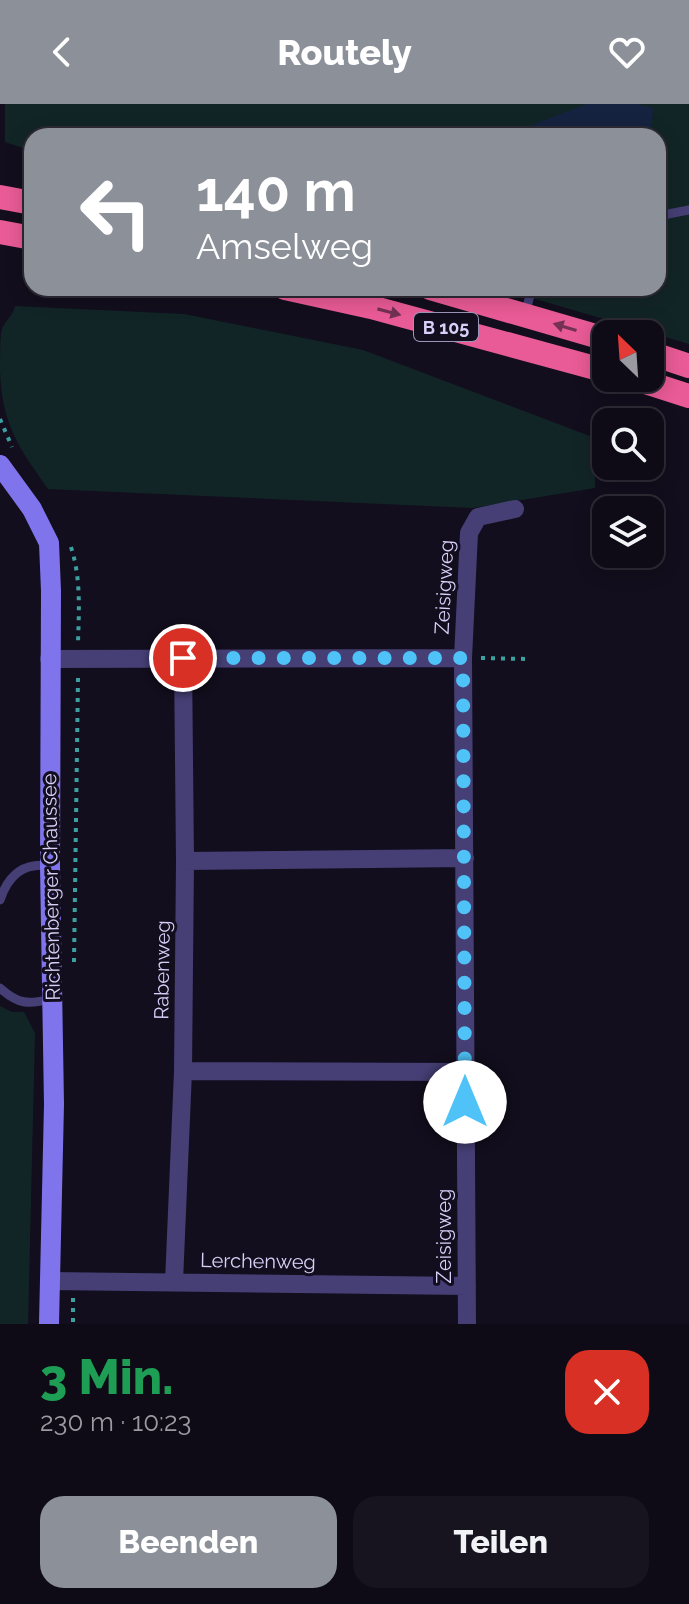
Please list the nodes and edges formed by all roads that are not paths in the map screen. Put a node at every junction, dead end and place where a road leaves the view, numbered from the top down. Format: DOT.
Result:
graph roads {
  1 [pos="0,197"];
  2 [pos="24,202"];
  3 [pos="689,210"];
  4 [pos="666,214"];
  5 [pos="0,232"];
  6 [pos="24,236"];
  7 [pos="321,296"];
  8 [pos="459,296"];
  9 [pos="530,296"];
  10 [pos="525,314"];
  11 [pos="592,335"];
  12 [pos="664,358"];
  13 [pos="689,366"];
  14 [pos="592,367"];
  15 [pos="664,388"];
  16 [pos="689,396"];
  17 [pos="0,465"];
  18 [pos="515,509"];
  19 [pos="183,658"];
  20 [pos="463,658"];
  21 [pos="49,659"];
  22 [pos="465,858"];
  23 [pos="185,861"];
  24 [pos="50,866"];
  25 [pos="0,900"];
  26 [pos="0,988"];
  27 [pos="53,998"];
  28 [pos="183,1071"];
  29 [pos="465,1072"];
  30 [pos="49,1281"];
  31 [pos="174,1282"];
  32 [pos="467,1286"];
  33 [pos="49,1324"];
  34 [pos="467,1324"];
  1 -- 2 [label="highway"];
  3 -- 4 [label="lane"];
  5 -- 6 [label="highway"];
  7 -- 14 [label="highway, B 105, one-way"];
  8 -- 10 [label="highway, B 105"];
  9 -- 10 [label="lane"];
  11 -- 10 [label="highway, B 105, one-way"];
  12 -- 13 [label="highway"];
  15 -- 16 [label="highway"];
  17 -- 21 [label="street, Richtenberger Chaussee"];
  18 -- 20 [label="street, Zeisigweg"];
  19 -- 20 [label="street"];
  19 -- 21 [label="street"];
  19 -- 23 [label="street, Rabenweg"];
  20 -- 22 [label="street, Zeisigweg"];
  21 -- 24 [label="street, Richtenberger Chaussee"];
  22 -- 23 [label="street"];
  22 -- 29 [label="street, Zeisigweg"];
  23 -- 28 [label="street, Rabenweg"];
  24 -- 25 [label="lane"];
  24 -- 27 [label="street, Richtenberger Chaussee"];
  26 -- 27 [label="lane"];
  27 -- 30 [label="street, Richtenberger Chaussee"];
  28 -- 29 [label="street"];
  28 -- 31 [label="street, Rabenweg"];
  29 -- 32 [label="street, Zeisigweg"];
  30 -- 31 [label="street, Lerchenweg"];
  30 -- 33 [label="street, Richtenberger Chaussee"];
  31 -- 32 [label="street, Lerchenweg"];
  32 -- 34 [label="street, Zeisigweg"];
}
